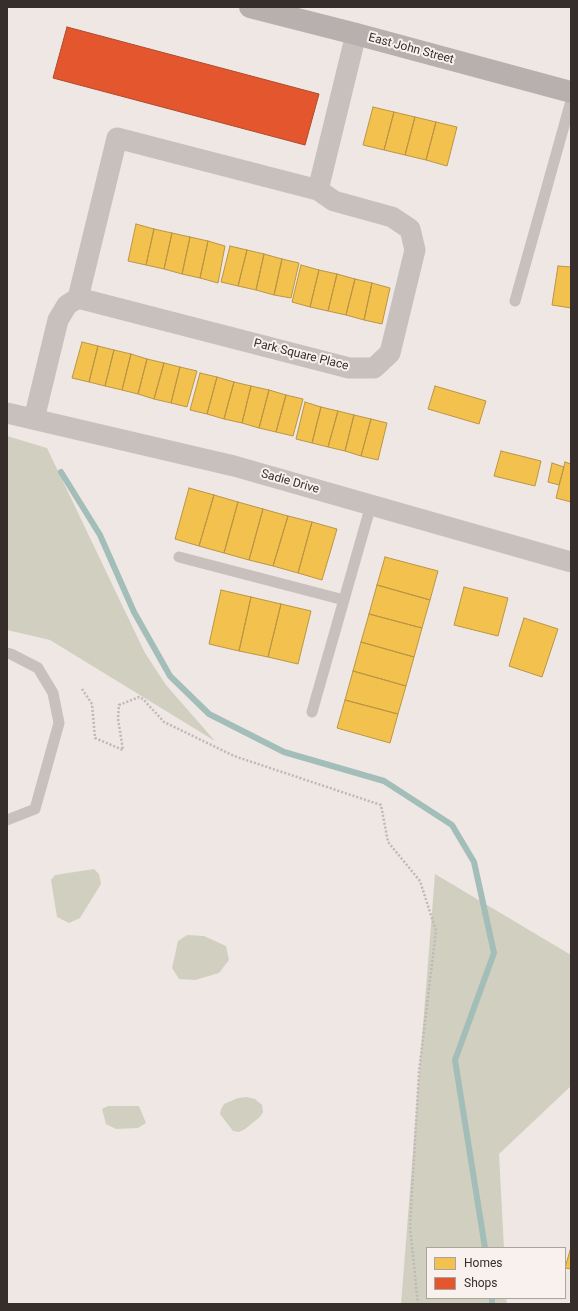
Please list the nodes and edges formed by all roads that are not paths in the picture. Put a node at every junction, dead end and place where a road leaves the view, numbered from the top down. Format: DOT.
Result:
graph roads {
  1 [pos="250,7"];
  2 [pos="356,34"];
  3 [pos="571,92"];
  4 [pos="571,102"];
  5 [pos="318,190"];
  6 [pos="78,298"];
  7 [pos="515,301"];
  8 [pos="7,413"];
  9 [pos="34,419"];
  10 [pos="371,505"];
  11 [pos="179,557"];
  12 [pos="571,562"];
  13 [pos="344,600"];
  14 [pos="7,653"];
  15 [pos="312,712"];
  16 [pos="7,820"];
  1 -- 2 [label="main road, East John Street"];
  2 -- 3 [label="main road, East John Street"];
  2 -- 5 [label="street"];
  4 -- 7 [label="lane"];
  5 -- 6 [label="street, Park Square Place"];
  5 -- 6 [label="street, Park Square Place"];
  6 -- 9 [label="street"];
  8 -- 9 [label="street, Sadie Drive"];
  9 -- 10 [label="street, Sadie Drive"];
  10 -- 12 [label="street, Sadie Drive"];
  10 -- 13 [label="lane"];
  11 -- 13 [label="lane"];
  13 -- 15 [label="lane"];
  14 -- 16 [label="lane"];
}
